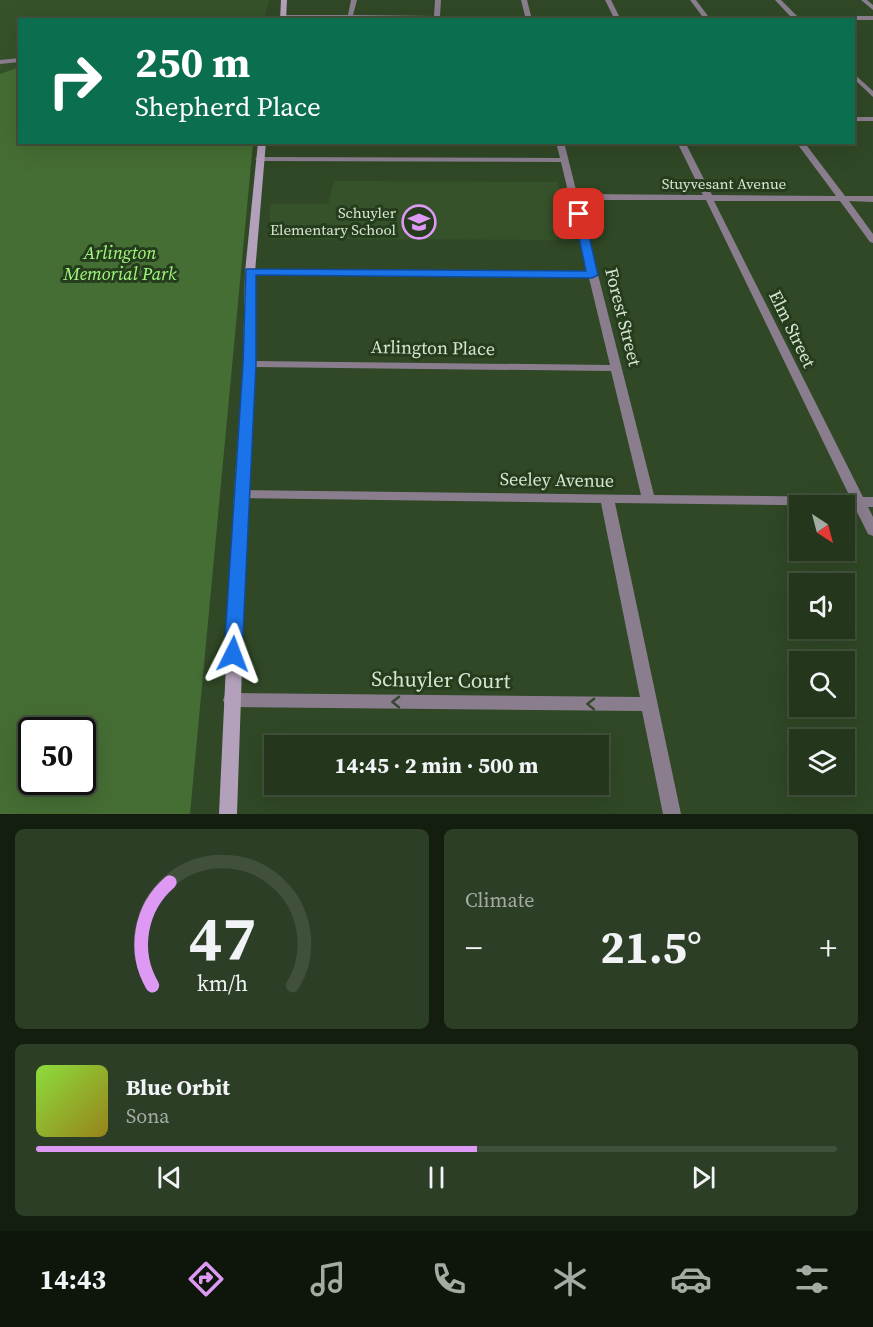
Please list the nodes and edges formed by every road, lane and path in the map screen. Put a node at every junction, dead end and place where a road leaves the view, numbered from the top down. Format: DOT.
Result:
graph roads {
  1 [pos="284,0"];
  2 [pos="354,0"];
  3 [pos="438,0"];
  4 [pos="524,0"];
  5 [pos="608,0"];
  6 [pos="693,0"];
  7 [pos="778,0"];
  8 [pos="864,0"];
  9 [pos="873,8"];
  10 [pos="350,17"];
  11 [pos="284,18"];
  12 [pos="437,18"];
  13 [pos="528,18"];
  14 [pos="617,18"];
  15 [pos="706,18"];
  16 [pos="796,18"];
  17 [pos="873,18"];
  18 [pos="18,60"];
  19 [pos="0,62"];
  20 [pos="855,77"];
  21 [pos="873,95"];
  22 [pos="855,119"];
  23 [pos="873,119"];
  24 [pos="262,144"];
  25 [pos="560,144"];
  26 [pos="682,144"];
  27 [pos="802,144"];
  28 [pos="259,159"];
  29 [pos="564,160"];
  30 [pos="575,197"];
  31 [pos="709,197"];
  32 [pos="842,198"];
  33 [pos="873,199"];
  34 [pos="873,240"];
  35 [pos="250,272"];
  36 [pos="592,275"];
  37 [pos="249,364"];
  38 [pos="616,368"];
  39 [pos="241,494"];
  40 [pos="607,499"];
  41 [pos="649,500"];
  42 [pos="866,502"];
  43 [pos="873,531"];
  44 [pos="231,700"];
  45 [pos="649,705"];
  46 [pos="228,814"];
  47 [pos="672,814"];
  1 -- 11 [label="main road"];
  2 -- 10 [label="street"];
  3 -- 12 [label="street"];
  4 -- 13 [label="street"];
  5 -- 14 [label="street"];
  6 -- 15 [label="street"];
  7 -- 16 [label="street"];
  8 -- 9 [label="street"];
  10 -- 11 [label="street"];
  10 -- 12 [label="street"];
  12 -- 13 [label="street"];
  16 -- 17 [label="street"];
  18 -- 19 [label="street"];
  20 -- 21 [label="street"];
  22 -- 23 [label="street"];
  24 -- 28 [label="main road"];
  25 -- 29 [label="street, Forest Street"];
  26 -- 31 [label="street, Elm Street"];
  27 -- 32 [label="street"];
  28 -- 29 [label="street"];
  28 -- 35 [label="main road"];
  29 -- 30 [label="street, Forest Street"];
  30 -- 31 [label="street, Stuyvesant Avenue"];
  30 -- 36 [label="street, Forest Street"];
  31 -- 32 [label="street, Stuyvesant Avenue"];
  31 -- 42 [label="street, Elm Street"];
  32 -- 33 [label="street, Stuyvesant Avenue"];
  32 -- 34 [label="street"];
  35 -- 36 [label="street"];
  35 -- 37 [label="main road"];
  36 -- 38 [label="street, Forest Street"];
  37 -- 38 [label="street, Arlington Place"];
  37 -- 39 [label="main road"];
  38 -- 41 [label="street, Forest Street"];
  39 -- 40 [label="street, Seeley Avenue"];
  39 -- 44 [label="main road"];
  40 -- 41 [label="street, Seeley Avenue"];
  40 -- 45 [label="street"];
  41 -- 42 [label="street, Seeley Avenue"];
  42 -- 43 [label="street, Elm Street"];
  45 -- 44 [label="street, Schuyler Court, one-way"];
  44 -- 46 [label="main road"];
  45 -- 47 [label="street"];
}
